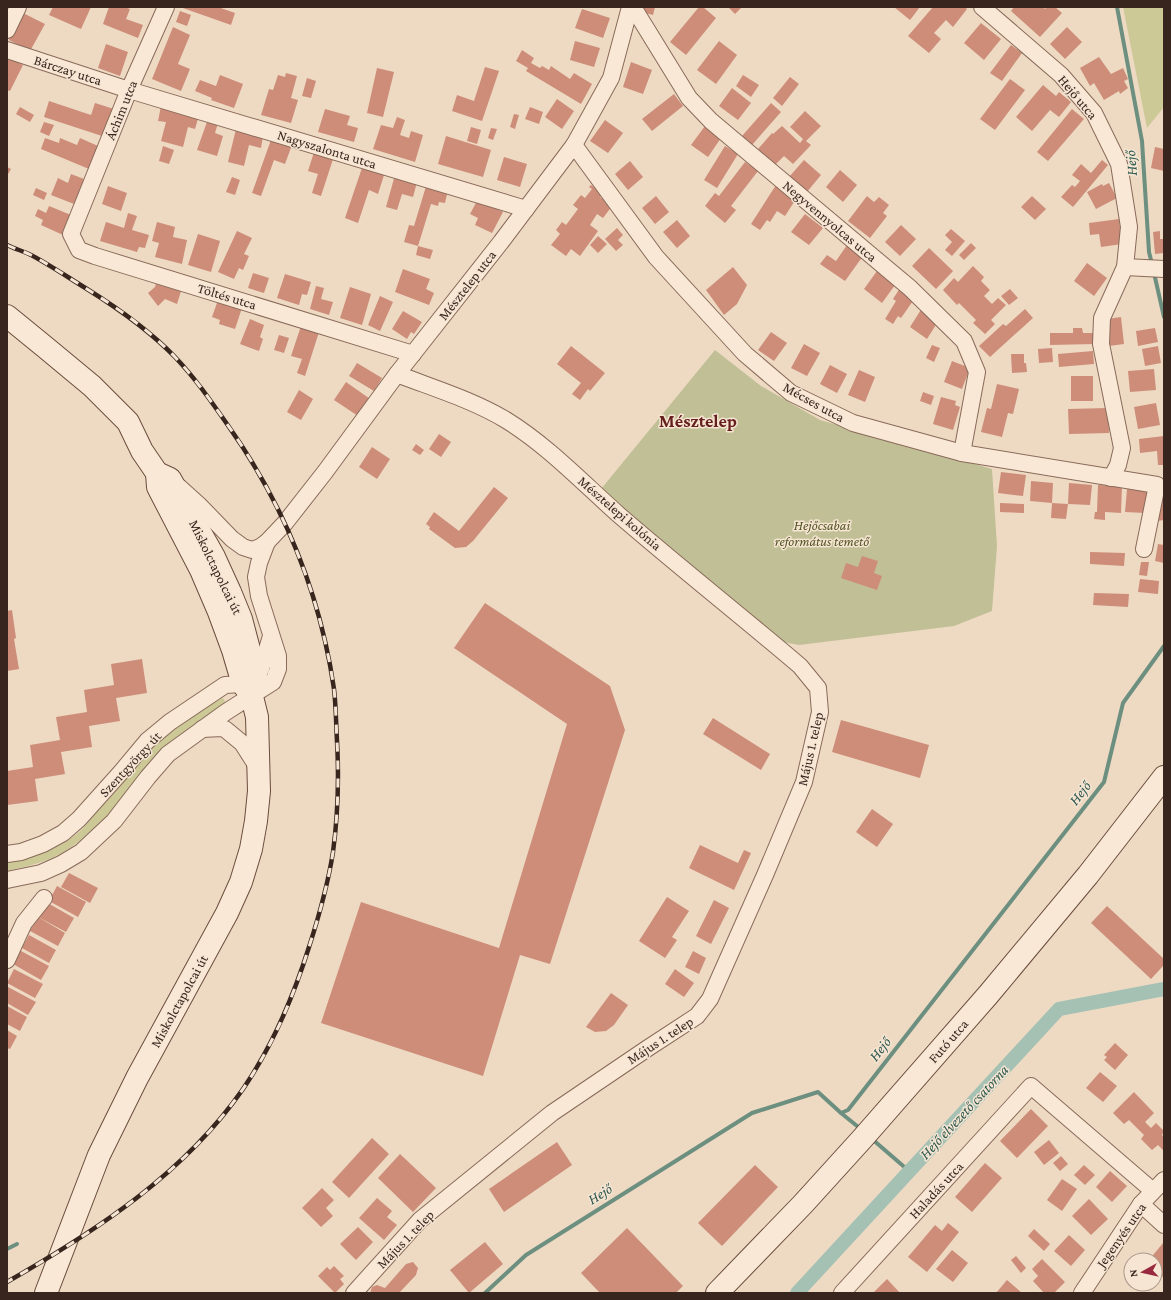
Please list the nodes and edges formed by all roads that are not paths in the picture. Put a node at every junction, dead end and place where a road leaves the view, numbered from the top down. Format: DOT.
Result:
graph roads {
  1 [pos="18,7"];
  2 [pos="166,7"];
  3 [pos="631,7"];
  4 [pos="982,7"];
  5 [pos="7,30"];
  6 [pos="7,50"];
  7 [pos="129,90"];
  8 [pos="574,145"];
  9 [pos="526,209"];
  10 [pos="80,213"];
  11 [pos="1132,267"];
  12 [pos="1160,269"];
  13 [pos="7,316"];
  14 [pos="413,354"];
  15 [pos="397,374"];
  16 [pos="962,452"];
  17 [pos="164,476"];
  18 [pos="1111,478"];
  19 [pos="267,542"];
  20 [pos="1144,549"];
  21 [pos="271,636"];
  22 [pos="244,685"];
  23 [pos="818,688"];
  24 [pos="202,729"];
  25 [pos="258,768"];
  26 [pos="1164,777"];
  27 [pos="7,854"];
  28 [pos="7,880"];
  29 [pos="44,898"];
  30 [pos="7,960"];
  31 [pos="1159,1185"];
  32 [pos="1141,1204"];
  33 [pos="1164,1225"];
  34 [pos="46,1293"];
  35 [pos="354,1293"];
  36 [pos="717,1293"];
  37 [pos="842,1293"];
  38 [pos="1082,1293"];
  1 -- 5 [label="street"];
  2 -- 7 [label="street, Áchim utca"];
  3 -- 8 [label="street, Mésztelep utca"];
  3 -- 16 [label="street, Negyvennyolcas utca"];
  4 -- 11 [label="street, Hejő utca"];
  6 -- 7 [label="street, Bárczay utca"];
  7 -- 9 [label="street, Nagyszalonta utca"];
  7 -- 10 [label="street, Áchim utca"];
  8 -- 9 [label="street, Mésztelep utca"];
  8 -- 16 [label="street, Mécses utca"];
  9 -- 14 [label="street, Mésztelep utca"];
  10 -- 14 [label="street, Töltés utca"];
  11 -- 12 [label="street"];
  11 -- 18 [label="street, Hejő utca"];
  13 -- 17 [label="street, Miskolctapolcai út"];
  14 -- 15 [label="street, Mésztelep utca"];
  15 -- 19 [label="street, Mésztelep utca"];
  15 -- 23 [label="street, Mésztelepi kolónia"];
  16 -- 18 [label="street, Mécses utca"];
  17 -- 19 [label="street, Mésztelep utca"];
  17 -- 22 [label="street, Miskolctapolcai út"];
  17 -- 22 [label="street, Miskolctapolcai út"];
  18 -- 20 [label="street, Mécses utca"];
  19 -- 21 [label="street, Mésztelep utca"];
  21 -- 22 [label="street"];
  21 -- 22 [label="street, Mésztelep utca"];
  22 -- 24 [label="street, Szentgyörgy út"];
  22 -- 25 [label="street, Miskolctapolcai út"];
  22 -- 27 [label="street, Szentgyörgy út"];
  23 -- 35 [label="street, Május 1. telep"];
  24 -- 25 [label="street"];
  24 -- 28 [label="street, Szentgyörgy út"];
  25 -- 34 [label="street, Miskolctapolcai út"];
  26 -- 36 [label="street, Futó utca"];
  29 -- 30 [label="street"];
  31 -- 32 [label="street, Jegenyés utca"];
  31 -- 37 [label="street, Haladás utca"];
  32 -- 33 [label="street"];
  32 -- 38 [label="street, Jegenyés utca"];
}
